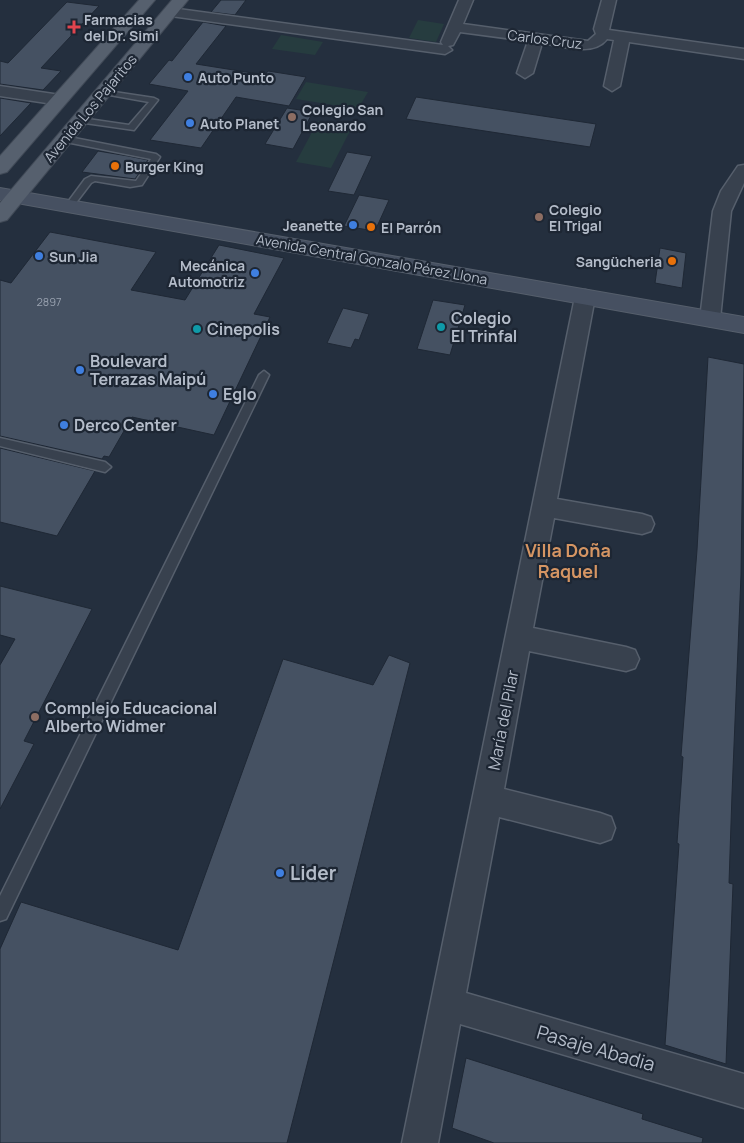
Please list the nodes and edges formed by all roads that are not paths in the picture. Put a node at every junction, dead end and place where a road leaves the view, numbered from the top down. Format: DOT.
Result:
graph roads {
  1 [pos="147,0"];
  2 [pos="466,0"];
  3 [pos="609,0"];
  4 [pos="175,6"];
  5 [pos="332,18"];
  6 [pos="454,27"];
  7 [pos="323,33"];
  8 [pos="603,34"];
  9 [pos="536,38"];
  10 [pos="622,38"];
  11 [pos="744,54"];
  12 [pos="525,73"];
  13 [pos="612,86"];
  14 [pos="0,91"];
  15 [pos="104,92"];
  16 [pos="60,100"];
  17 [pos="80,120"];
  18 [pos="64,140"];
  19 [pos="0,168"];
  20 [pos="744,170"];
  21 [pos="8,195"];
  22 [pos="69,206"];
  23 [pos="0,216"];
  24 [pos="585,297"];
  25 [pos="710,319"];
  26 [pos="744,325"];
  27 [pos="264,375"];
  28 [pos="0,442"];
  29 [pos="105,467"];
  30 [pos="544,506"];
  31 [pos="642,524"];
  32 [pos="519,637"];
  33 [pos="626,659"];
  34 [pos="487,800"];
  35 [pos="600,828"];
  36 [pos="0,913"];
  37 [pos="448,1004"];
  38 [pos="744,1091"];
  39 [pos="420,1143"];
  1 -- 16 [label="main road, Avenida Los Pajaritos"];
  2 -- 6 [label="street"];
  3 -- 8 [label="street"];
  4 -- 7 [label="street"];
  4 -- 15 [label="main road, Avenida Los Pajaritos"];
  5 -- 7 [label="street"];
  6 -- 7 [label="street"];
  6 -- 9 [label="street, Carlos Cruz"];
  8 -- 9 [label="street, Carlos Cruz"];
  8 -- 10 [label="street, Carlos Cruz"];
  9 -- 12 [label="street"];
  10 -- 11 [label="street, Carlos Cruz"];
  10 -- 13 [label="street"];
  14 -- 16 [label="street"];
  15 -- 17 [label="main road, Avenida Los Pajaritos"];
  15 -- 17 [label="lane"];
  16 -- 19 [label="main road, Avenida Los Pajaritos"];
  17 -- 18 [label="main road, Avenida Los Pajaritos"];
  18 -- 21 [label="main road, Avenida Los Pajaritos"];
  18 -- 22 [label="lane"];
  20 -- 25 [label="street"];
  21 -- 22 [label="street, Avenida Central Gonzalo Pérez Llona"];
  21 -- 23 [label="main road, Avenida Los Pajaritos"];
  22 -- 24 [label="street, Avenida Central Gonzalo Pérez Llona"];
  24 -- 25 [label="street, Avenida Central Gonzalo Pérez Llona"];
  24 -- 30 [label="street, María del Pilar"];
  25 -- 26 [label="street, Avenida Central Gonzalo Pérez Llona"];
  27 -- 36 [label="lane"];
  28 -- 29 [label="lane"];
  30 -- 31 [label="street"];
  30 -- 32 [label="street, María del Pilar"];
  32 -- 33 [label="street"];
  32 -- 34 [label="street, María del Pilar"];
  34 -- 35 [label="street"];
  34 -- 37 [label="street, María del Pilar"];
  37 -- 38 [label="street, Pasaje Abadia"];
  37 -- 39 [label="street, María del Pilar"];
}
